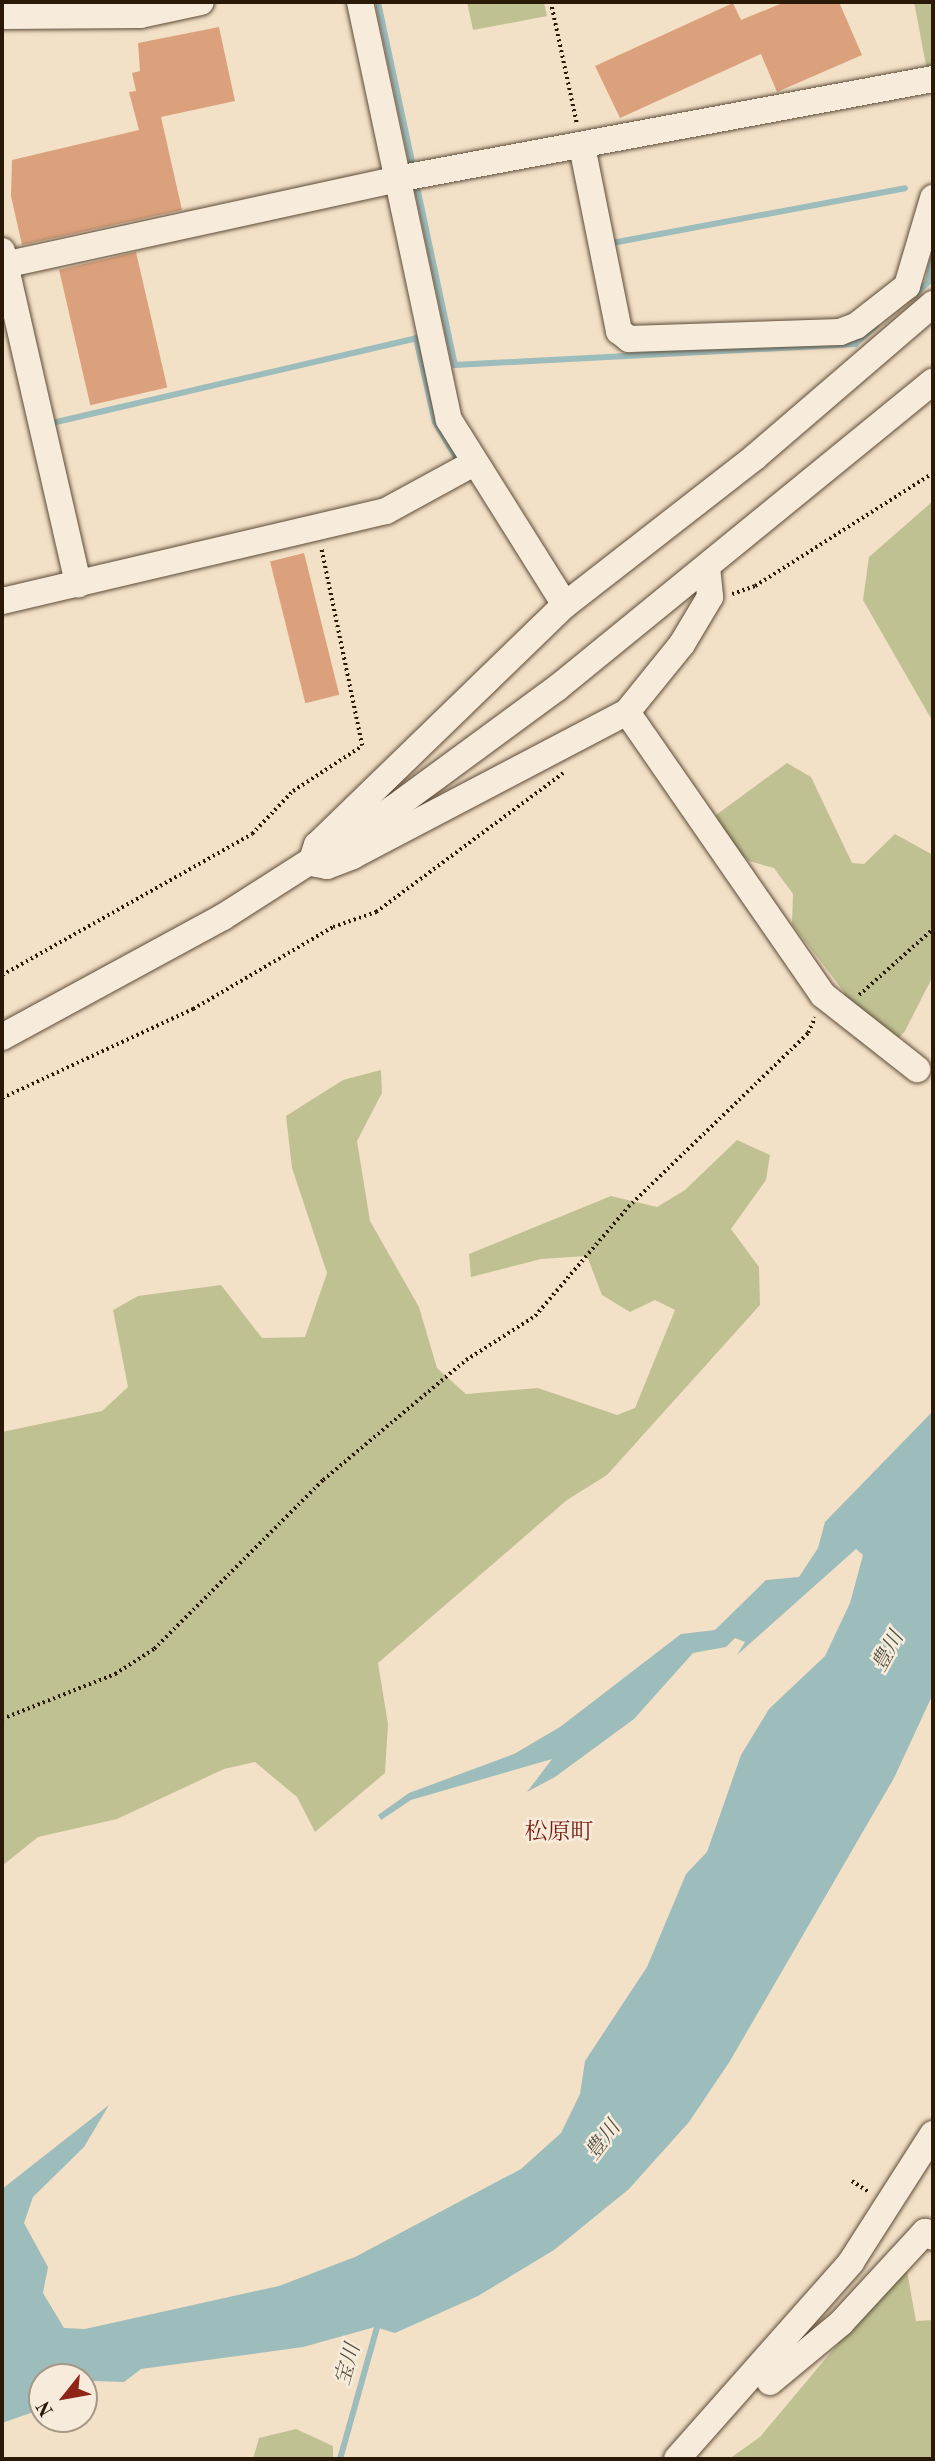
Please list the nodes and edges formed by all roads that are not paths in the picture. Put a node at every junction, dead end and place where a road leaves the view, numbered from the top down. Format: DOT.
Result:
graph roads {
  1 [pos="201,2"];
  2 [pos="360,2"];
  3 [pos="69,7"];
  4 [pos="2,16"];
  5 [pos="933,79"];
  6 [pos="582,146"];
  7 [pos="408,178"];
  8 [pos="933,198"];
  9 [pos="4,268"];
  10 [pos="933,304"];
  11 [pos="839,335"];
  12 [pos="849,367"];
  13 [pos="933,381"];
  14 [pos="474,463"];
  15 [pos="707,567"];
  16 [pos="78,584"];
  17 [pos="2,601"];
  18 [pos="565,605"];
  19 [pos="627,712"];
  20 [pos="311,863"];
  21 [pos="2,1037"];
  22 [pos="917,1069"];
  23 [pos="933,2134"];
  24 [pos="933,2237"];
  25 [pos="719,2414"];
  26 [pos="677,2459"];
  1 -- 3 [label="street"];
  2 -- 7 [label="street"];
  3 -- 4 [label="street"];
  5 -- 6 [label="street"];
  6 -- 7 [label="street"];
  6 -- 11 [label="street"];
  7 -- 9 [label="street"];
  7 -- 14 [label="street"];
  8 -- 11 [label="street"];
  9 -- 16 [label="street"];
  10 -- 12 [label="street"];
  11 -- 12 [label="street"];
  12 -- 18 [label="street"];
  13 -- 15 [label="street"];
  14 -- 16 [label="street"];
  14 -- 18 [label="street"];
  15 -- 19 [label="street"];
  15 -- 20 [label="street"];
  16 -- 17 [label="street"];
  18 -- 20 [label="street"];
  19 -- 20 [label="street"];
  19 -- 22 [label="street"];
  20 -- 21 [label="street"];
  23 -- 25 [label="street"];
  24 -- 25 [label="street"];
  25 -- 26 [label="street"];
}
